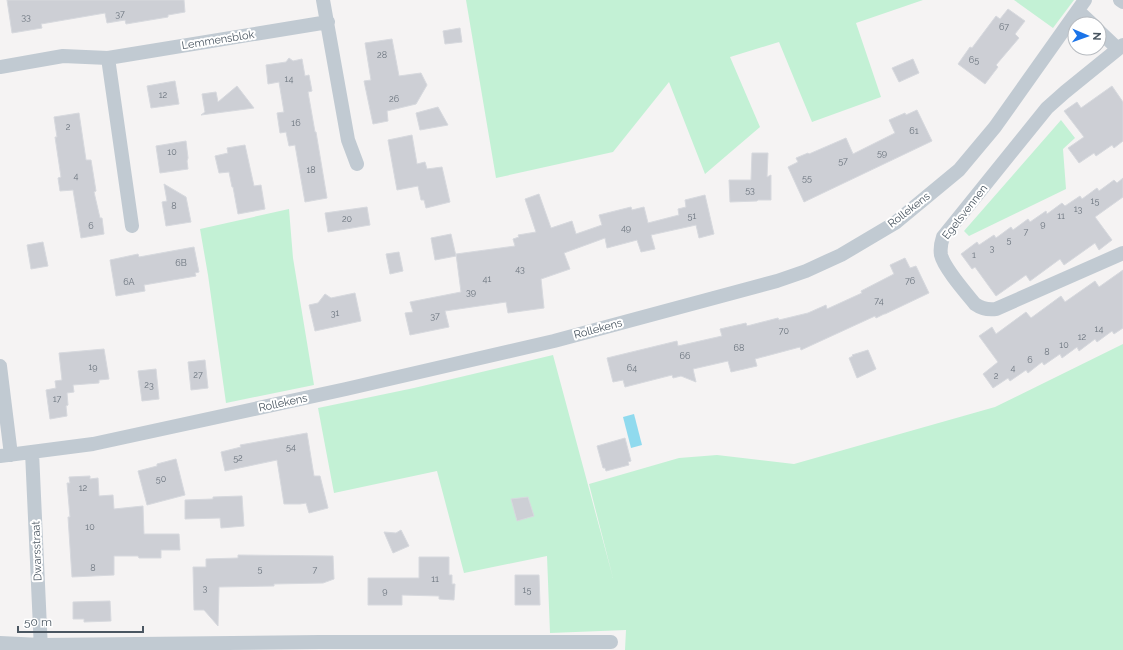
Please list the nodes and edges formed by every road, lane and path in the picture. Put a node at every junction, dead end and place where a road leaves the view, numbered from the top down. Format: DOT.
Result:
graph roads {
  1 [pos="323,0"];
  2 [pos="1120,0"];
  3 [pos="1123,2"];
  4 [pos="1081,5"];
  5 [pos="1087,16"];
  6 [pos="328,22"];
  7 [pos="1107,37"];
  8 [pos="1121,47"];
  9 [pos="108,58"];
  10 [pos="0,67"];
  11 [pos="358,164"];
  12 [pos="132,226"];
  13 [pos="1123,253"];
  14 [pos="0,366"];
  15 [pos="32,452"];
  16 [pos="6,456"];
  17 [pos="611,642"];
  18 [pos="0,643"];
  19 [pos="41,647"];
  1 -- 6 [label="street"];
  2 -- 3 [label="street"];
  4 -- 5 [label="street"];
  4 -- 15 [label="street, Rollekens"];
  6 -- 9 [label="street, Lemmensblok"];
  6 -- 11 [label="street"];
  7 -- 8 [label="street, Egelsvennen"];
  8 -- 13 [label="street, Egelsvennen"];
  9 -- 10 [label="street, Lemmensblok"];
  9 -- 12 [label="street"];
  14 -- 16 [label="street"];
  15 -- 16 [label="street, Rollekens"];
  15 -- 19 [label="street, Dwarsstraat"];
  17 -- 19 [label="street"];
  18 -- 19 [label="street"];
}
